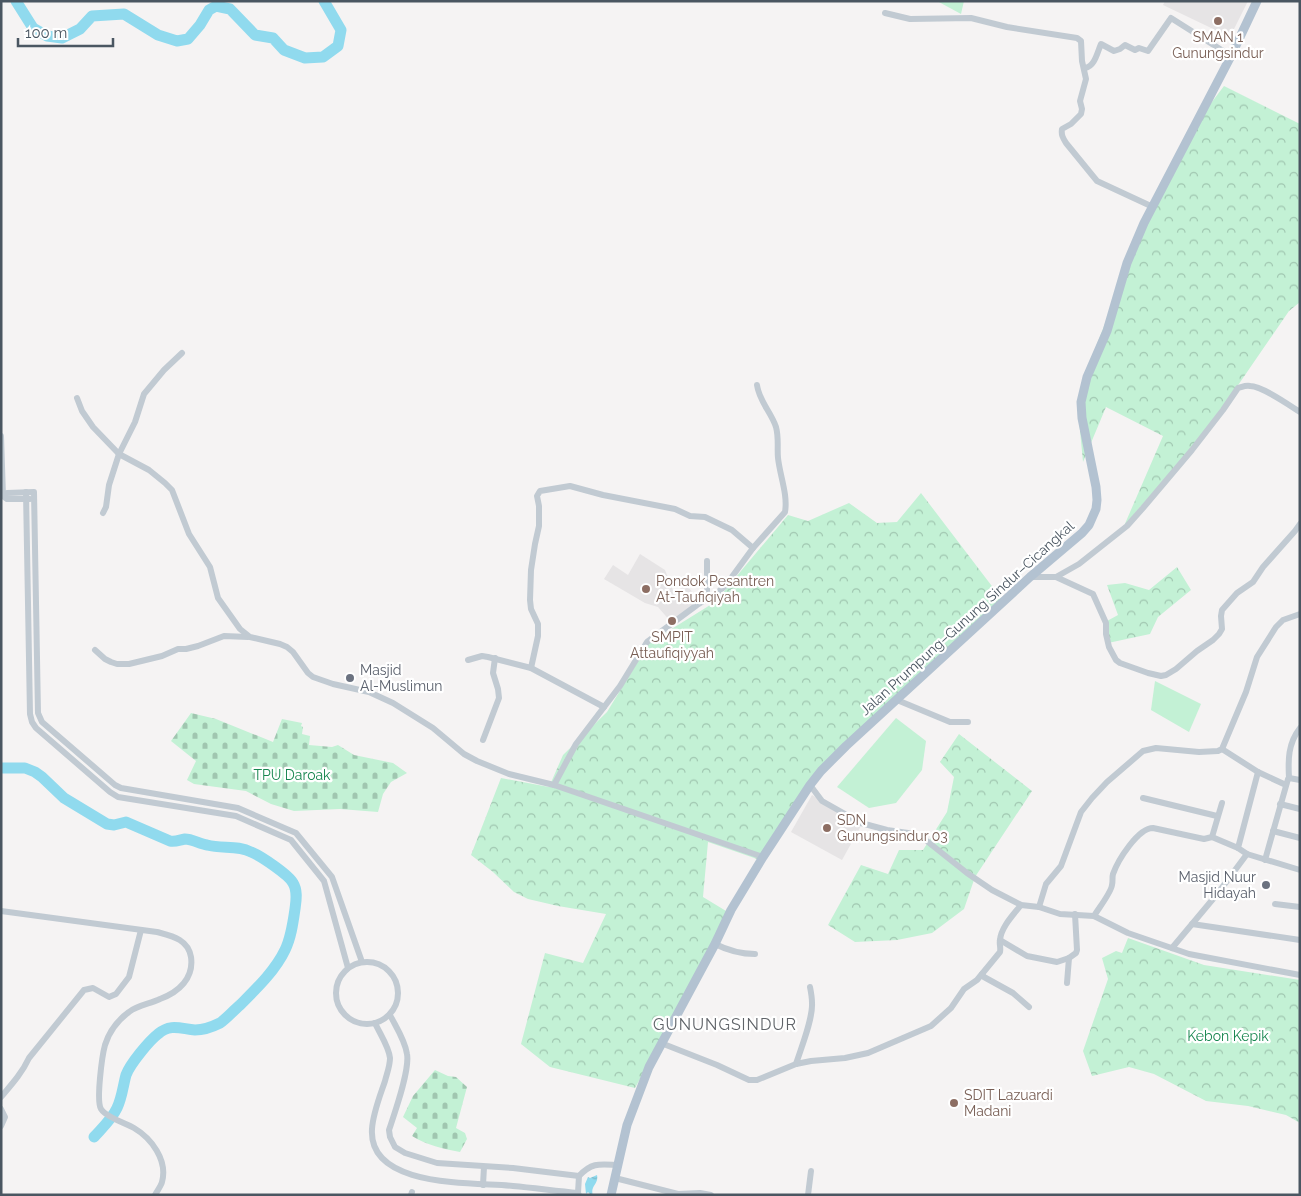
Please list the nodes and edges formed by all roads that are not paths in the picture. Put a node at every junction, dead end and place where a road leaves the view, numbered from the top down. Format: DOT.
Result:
graph roads {
  1 [pos="1257,1"];
  2 [pos="885,13"];
  3 [pos="1231,56"];
  4 [pos="1085,68"];
  5 [pos="1153,207"];
  6 [pos="182,353"];
  7 [pos="756,385"];
  8 [pos="77,398"];
  9 [pos="1300,412"];
  10 [pos="1,436"];
  11 [pos="118,454"];
  12 [pos="2,496"];
  13 [pos="26,496"];
  14 [pos="103,513"];
  15 [pos="1300,524"];
  16 [pos="753,548"];
  17 [pos="707,561"];
  18 [pos="1030,577"];
  19 [pos="1056,577"];
  20 [pos="707,599"];
  21 [pos="1300,614"];
  22 [pos="250,637"];
  23 [pos="95,650"];
  24 [pos="495,658"];
  25 [pos="468,660"];
  26 [pos="531,668"];
  27 [pos="897,700"];
  28 [pos="604,706"];
  29 [pos="968,722"];
  30 [pos="1300,728"];
  31 [pos="483,740"];
  32 [pos="1222,748"];
  33 [pos="1258,772"];
  34 [pos="1289,778"];
  35 [pos="1300,780"];
  36 [pos="554,785"];
  37 [pos="810,785"];
  38 [pos="1286,785"];
  39 [pos="1143,798"];
  40 [pos="1222,803"];
  41 [pos="1280,804"];
  42 [pos="1300,809"];
  43 [pos="1218,816"];
  44 [pos="1273,831"];
  45 [pos="1212,837"];
  46 [pos="1300,838"];
  47 [pos="1238,848"];
  48 [pos="1246,854"];
  49 [pos="763,857"];
  50 [pos="1265,860"];
  51 [pos="1300,870"];
  52 [pos="1021,904"];
  53 [pos="1275,904"];
  54 [pos="1038,907"];
  55 [pos="1300,908"];
  56 [pos="1,911"];
  57 [pos="1075,914"];
  58 [pos="1094,916"];
  59 [pos="1192,924"];
  60 [pos="141,930"];
  61 [pos="1000,940"];
  62 [pos="1300,940"];
  63 [pos="715,944"];
  64 [pos="1172,948"];
  65 [pos="755,954"];
  66 [pos="1069,958"];
  67 [pos="362,962"];
  68 [pos="348,968"];
  69 [pos="982,974"];
  70 [pos="1300,974"];
  71 [pos="1067,983"];
  72 [pos="810,987"];
  73 [pos="1029,1007"];
  74 [pos="390,1015"];
  75 [pos="374,1023"];
  76 [pos="661,1043"];
  77 [pos="796,1064"];
  78 [pos="1,1097"];
  79 [pos="1,1109"];
  80 [pos="1,1126"];
  81 [pos="617,1165"];
  82 [pos="484,1167"];
  83 [pos="811,1171"];
  84 [pos="579,1176"];
  85 [pos="615,1178"];
  86 [pos="483,1184"];
  87 [pos="578,1194"];
  88 [pos="155,1195"];
  89 [pos="611,1195"];
  90 [pos="711,1195"];
  91 [pos="808,1195"];
  1 -- 3 [label="main road, Jalan Prumpung–Gunung Sindur–Cicangkal"];
  2 -- 4 [label="street"];
  3 -- 4 [label="street"];
  3 -- 5 [label="main road, Jalan Prumpung–Gunung Sindur–Cicangkal"];
  4 -- 5 [label="street"];
  5 -- 18 [label="main road, Jalan Prumpung–Gunung Sindur–Cicangkal"];
  6 -- 11 [label="street"];
  7 -- 16 [label="street"];
  8 -- 11 [label="street"];
  9 -- 19 [label="street"];
  10 -- 12 [label="street"];
  11 -- 14 [label="street"];
  11 -- 22 [label="street"];
  12 -- 13 [label="street"];
  13 -- 67 [label="street"];
  13 -- 68 [label="street"];
  15 -- 19 [label="street"];
  16 -- 20 [label="street"];
  16 -- 26 [label="street"];
  17 -- 20 [label="street"];
  18 -- 19 [label="street"];
  18 -- 27 [label="main road, Jalan Prumpung–Gunung Sindur–Cicangkal"];
  20 -- 28 [label="street"];
  21 -- 32 [label="street"];
  22 -- 23 [label="street"];
  22 -- 36 [label="street"];
  24 -- 25 [label="street"];
  24 -- 26 [label="street"];
  24 -- 31 [label="street"];
  26 -- 28 [label="street"];
  27 -- 29 [label="street"];
  27 -- 37 [label="main road, Jalan Prumpung–Gunung Sindur–Cicangkal"];
  28 -- 36 [label="street"];
  30 -- 34 [label="street"];
  32 -- 33 [label="street"];
  32 -- 54 [label="street"];
  33 -- 38 [label="street"];
  33 -- 47 [label="street"];
  34 -- 35 [label="street"];
  34 -- 38 [label="street"];
  36 -- 49 [label="street"];
  37 -- 49 [label="main road, Jalan Prumpung–Gunung Sindur–Cicangkal"];
  37 -- 52 [label="street"];
  38 -- 41 [label="street"];
  39 -- 43 [label="street"];
  40 -- 43 [label="street"];
  41 -- 42 [label="street"];
  41 -- 44 [label="street"];
  43 -- 45 [label="street"];
  44 -- 46 [label="street"];
  44 -- 50 [label="street"];
  45 -- 47 [label="street"];
  45 -- 58 [label="street"];
  47 -- 48 [label="street"];
  48 -- 50 [label="street"];
  48 -- 59 [label="street"];
  49 -- 63 [label="main road, Jalan Prumpung–Gunung Sindur–Cicangkal"];
  50 -- 51 [label="street"];
  52 -- 54 [label="street"];
  52 -- 61 [label="street"];
  53 -- 55 [label="street"];
  54 -- 57 [label="street"];
  56 -- 60 [label="street"];
  57 -- 58 [label="street"];
  57 -- 66 [label="street"];
  58 -- 64 [label="street"];
  59 -- 62 [label="street"];
  59 -- 64 [label="street"];
  60 -- 78 [label="street"];
  60 -- 88 [label="street"];
  61 -- 66 [label="street"];
  61 -- 69 [label="street"];
  63 -- 65 [label="street"];
  63 -- 76 [label="main road, Jalan Prumpung–Gunung Sindur–Cicangkal"];
  64 -- 70 [label="street"];
  66 -- 71 [label="street"];
  67 -- 68 [label="street"];
  67 -- 74 [label="street"];
  68 -- 75 [label="street"];
  69 -- 73 [label="street"];
  69 -- 77 [label="street"];
  72 -- 77 [label="street"];
  74 -- 75 [label="street"];
  74 -- 82 [label="street"];
  75 -- 86 [label="street"];
  76 -- 77 [label="street"];
  76 -- 81 [label="main road, Jalan Prumpung–Gunung Sindur–Cicangkal"];
  79 -- 80 [label="street"];
  81 -- 84 [label="street"];
  81 -- 85 [label="main road, Jalan Prumpung–Gunung Sindur–Cicangkal"];
  82 -- 84 [label="street"];
  82 -- 86 [label="street"];
  83 -- 91 [label="street"];
  84 -- 87 [label="street"];
  85 -- 89 [label="main road, Jalan Prumpung–Gunung Sindur–Cicangkal"];
  85 -- 90 [label="street"];
  86 -- 87 [label="street"];
}
